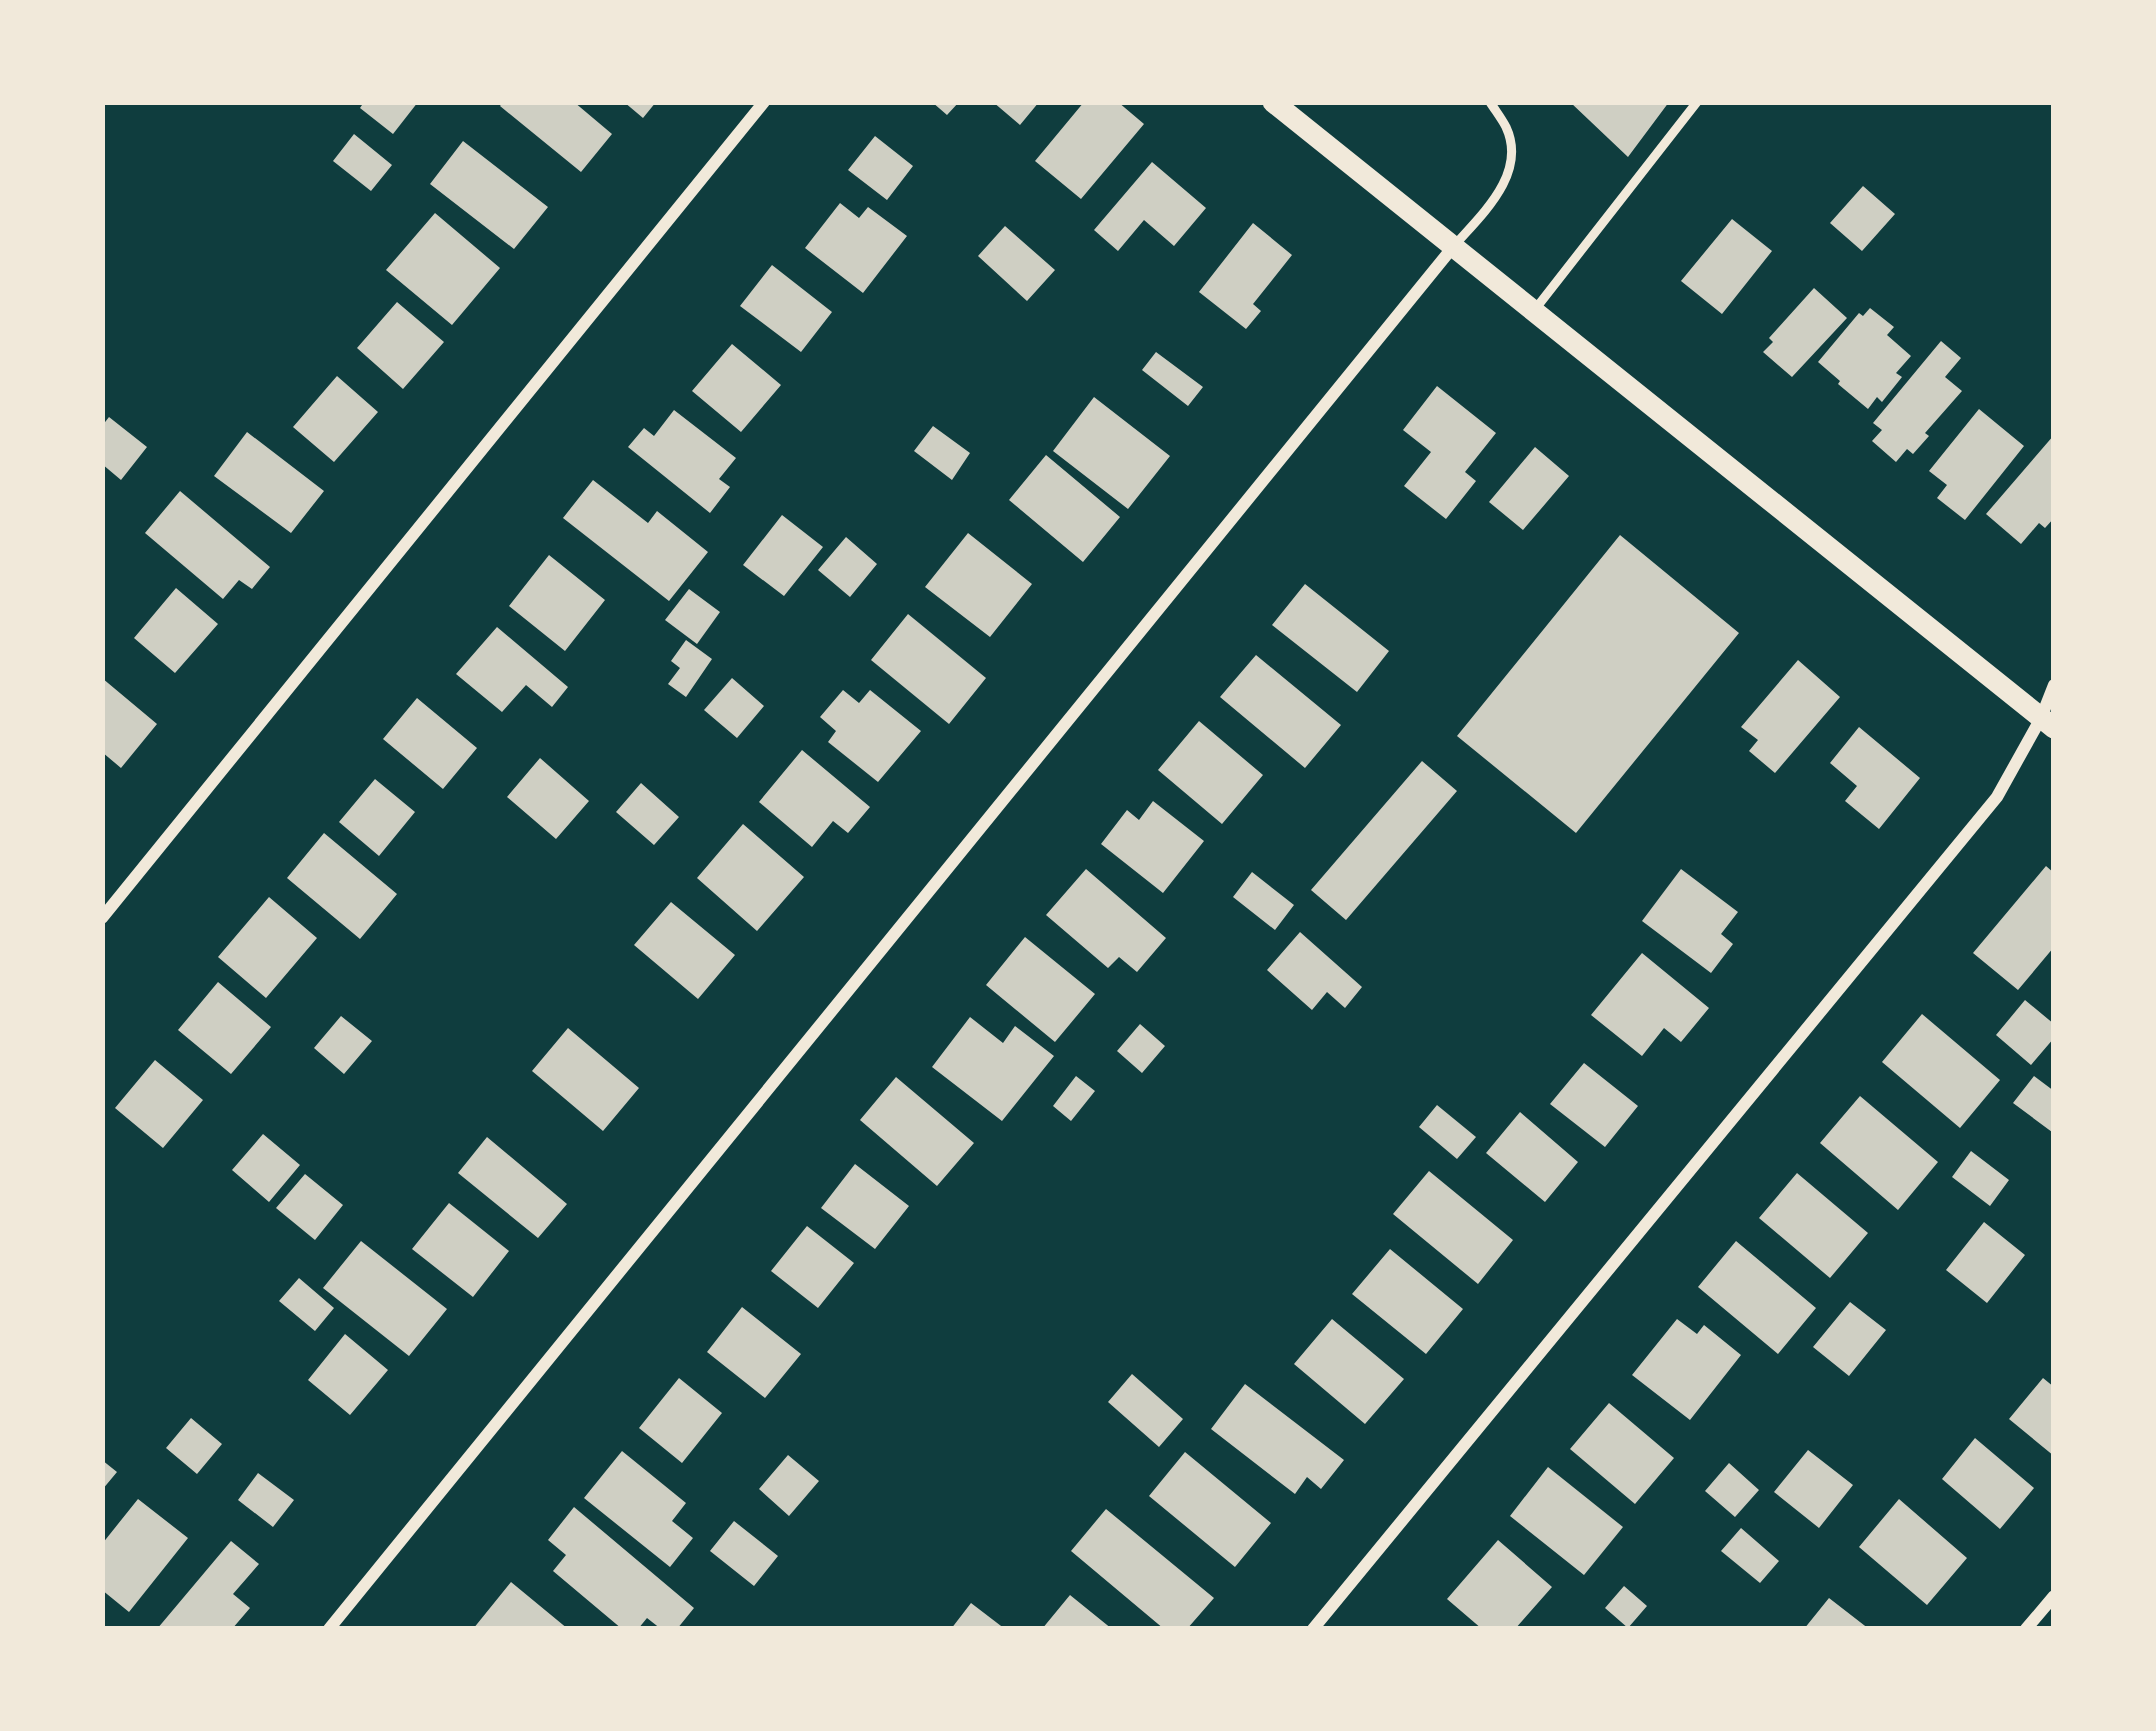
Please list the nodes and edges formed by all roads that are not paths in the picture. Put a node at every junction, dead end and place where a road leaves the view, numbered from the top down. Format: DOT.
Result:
graph roads {
  1 [pos="764,102"];
  2 [pos="1273,102"];
  3 [pos="1490,102"];
  4 [pos="1697,102"];
  5 [pos="1453,247"];
  6 [pos="1533,312"];
  7 [pos="2054,685"];
  8 [pos="2048,723"];
  9 [pos="102,918"];
  10 [pos="2054,1595"];
  11 [pos="329,1629"];
  12 [pos="1313,1629"];
  13 [pos="2026,1629"];
  1 -- 9 [label="street"];
  2 -- 5 [label="street"];
  3 -- 5 [label="lane"];
  4 -- 6 [label="lane"];
  5 -- 6 [label="street"];
  5 -- 11 [label="street"];
  6 -- 8 [label="street"];
  7 -- 8 [label="street"];
  8 -- 12 [label="street"];
  10 -- 13 [label="street"];
}
